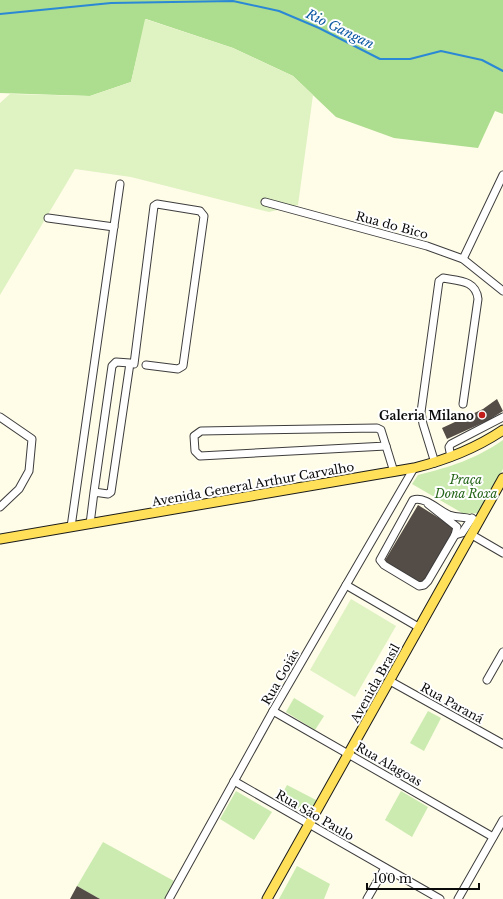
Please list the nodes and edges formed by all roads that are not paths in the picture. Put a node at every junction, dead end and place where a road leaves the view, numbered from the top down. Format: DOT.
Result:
graph roads {
  1 [pos="503,176"];
  2 [pos="120,184"];
  3 [pos="265,202"];
  4 [pos="48,218"];
  5 [pos="114,227"];
  6 [pos="463,259"];
  7 [pos="503,291"];
  8 [pos="134,364"];
  9 [pos="146,365"];
  10 [pos="463,404"];
  11 [pos="0,417"];
  12 [pos="503,417"];
  13 [pos="503,430"];
  14 [pos="386,446"];
  15 [pos="451,457"];
  16 [pos="435,463"];
  17 [pos="414,468"];
  18 [pos="394,472"];
  19 [pos="503,478"];
  20 [pos="94,492"];
  21 [pos="428,504"];
  22 [pos="0,507"];
  23 [pos="476,520"];
  24 [pos="90,524"];
  25 [pos="71,527"];
  26 [pos="455,535"];
  27 [pos="472,535"];
  28 [pos="0,539"];
  29 [pos="503,553"];
  30 [pos="346,585"];
  31 [pos="420,628"];
  32 [pos="503,652"];
  33 [pos="487,680"];
  34 [pos="390,681"];
  35 [pos="273,711"];
  36 [pos="503,744"];
  37 [pos="349,754"];
  38 [pos="234,781"];
  39 [pos="503,820"];
  40 [pos="309,824"];
  41 [pos="493,837"];
  42 [pos="385,868"];
  43 [pos="169,899"];
  44 [pos="267,899"];
  45 [pos="367,899"];
  46 [pos="440,899"];
  47 [pos="458,899"];
  1 -- 6 [label="street"];
  2 -- 5 [label="street"];
  3 -- 6 [label="street, Rua do Bico"];
  4 -- 5 [label="street"];
  5 -- 25 [label="street"];
  6 -- 7 [label="street, Rua do Bico"];
  8 -- 9 [label="street"];
  10 -- 16 [label="street"];
  11 -- 22 [label="street"];
  12 -- 15 [label="street"];
  13 -- 15 [label="main road, Avenida General Arthur Carvalho"];
  14 -- 14 [label="street"];
  14 -- 18 [label="street"];
  15 -- 16 [label="main road, Avenida General Arthur Carvalho"];
  16 -- 17 [label="main road, Avenida General Arthur Carvalho"];
  17 -- 18 [label="main road, Avenida General Arthur Carvalho"];
  17 -- 30 [label="street, Rua Goiás"];
  18 -- 24 [label="main road, Avenida General Arthur Carvalho"];
  19 -- 23 [label="main road, Avenida Brasil"];
  20 -- 20 [label="street"];
  20 -- 24 [label="street"];
  21 -- 23 [label="street"];
  21 -- 26 [label="street"];
  21 -- 26 [label="street"];
  23 -- 26 [label="street"];
  23 -- 27 [label="main road, Avenida Brasil"];
  24 -- 25 [label="main road, Avenida General Arthur Carvalho"];
  25 -- 28 [label="main road, Avenida General Arthur Carvalho"];
  27 -- 29 [label="street"];
  27 -- 31 [label="main road, Avenida Brasil"];
  30 -- 31 [label="street"];
  30 -- 35 [label="street, Rua Goiás"];
  31 -- 34 [label="main road, Avenida Brasil"];
  32 -- 33 [label="street"];
  34 -- 36 [label="street, Rua Paraná"];
  34 -- 37 [label="main road, Avenida Brasil"];
  35 -- 37 [label="street, Rua Alagoas"];
  35 -- 38 [label="street, Rua Goiás"];
  37 -- 40 [label="main road, Avenida Brasil"];
  37 -- 41 [label="street, Rua Alagoas"];
  38 -- 40 [label="street, Rua São Paulo"];
  38 -- 43 [label="street, Rua Goiás"];
  39 -- 41 [label="street"];
  40 -- 42 [label="street, Rua São Paulo"];
  40 -- 44 [label="main road, Avenida Brasil"];
  41 -- 47 [label="street"];
  42 -- 45 [label="street"];
  42 -- 46 [label="street, Rua São Paulo"];
}
